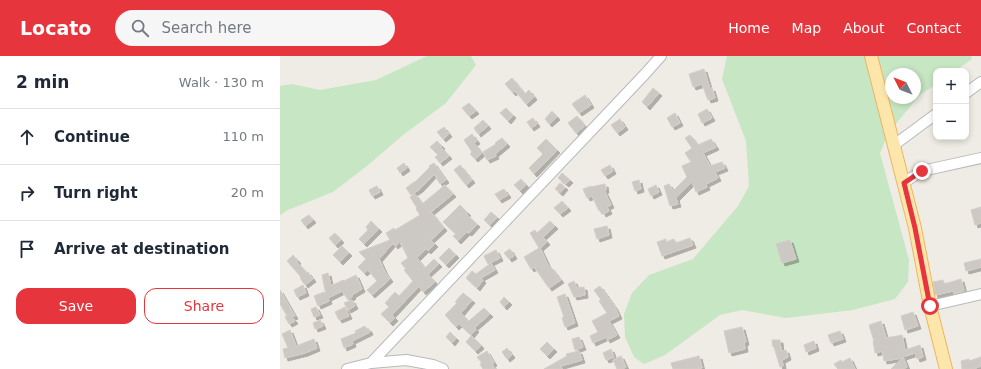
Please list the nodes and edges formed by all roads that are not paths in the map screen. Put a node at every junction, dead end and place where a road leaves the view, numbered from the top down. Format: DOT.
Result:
graph roads {
  1 [pos="661,56"];
  2 [pos="871,56"];
  3 [pos="981,82"];
  4 [pos="969,91"];
  5 [pos="933,116"];
  6 [pos="894,145"];
  7 [pos="981,158"];
  8 [pos="904,183"];
  9 [pos="981,294"];
  10 [pos="930,306"];
  11 [pos="371,363"];
  12 [pos="347,369"];
  13 [pos="443,369"];
  14 [pos="946,369"];
  1 -- 11 [label="street"];
  2 -- 6 [label="main road"];
  3 -- 4 [label="street"];
  5 -- 6 [label="street"];
  6 -- 8 [label="main road"];
  7 -- 8 [label="street"];
  8 -- 10 [label="main road"];
  9 -- 10 [label="street"];
  10 -- 14 [label="main road"];
  11 -- 12 [label="street"];
  11 -- 13 [label="street"];
}
